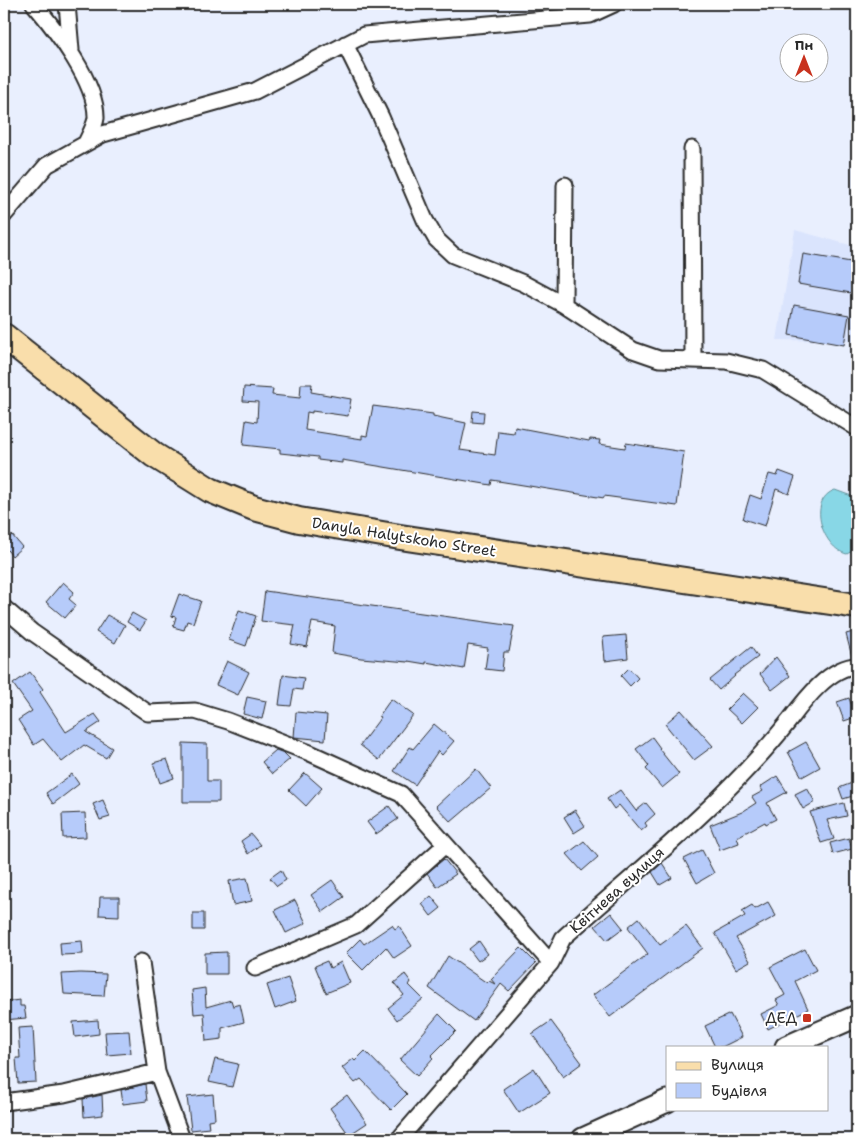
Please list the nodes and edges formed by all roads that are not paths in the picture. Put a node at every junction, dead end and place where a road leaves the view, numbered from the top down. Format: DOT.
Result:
graph roads {
  1 [pos="34,4"];
  2 [pos="67,4"];
  3 [pos="614,4"];
  4 [pos="345,44"];
  5 [pos="71,54"];
  6 [pos="86,144"];
  7 [pos="692,149"];
  8 [pos="565,185"];
  9 [pos="4,215"];
  10 [pos="564,305"];
  11 [pos="4,336"];
  12 [pos="693,360"];
  13 [pos="857,428"];
  14 [pos="857,606"];
  15 [pos="4,608"];
  16 [pos="857,666"];
  17 [pos="445,845"];
  18 [pos="141,962"];
  19 [pos="551,963"];
  20 [pos="255,968"];
  21 [pos="857,1016"];
  22 [pos="788,1046"];
  23 [pos="157,1072"];
  24 [pos="666,1101"];
  25 [pos="4,1102"];
  26 [pos="182,1139"];
  27 [pos="399,1139"];
  28 [pos="583,1139"];
  1 -- 5 [label="street"];
  2 -- 5 [label="street"];
  3 -- 4 [label="street"];
  4 -- 6 [label="street"];
  4 -- 10 [label="street"];
  5 -- 6 [label="street"];
  6 -- 9 [label="street"];
  7 -- 12 [label="street"];
  8 -- 10 [label="street"];
  10 -- 12 [label="street"];
  11 -- 14 [label="main road, Danyla Halytskoho Street"];
  12 -- 13 [label="street"];
  15 -- 17 [label="street"];
  16 -- 19 [label="street, Квітнева вулиця"];
  17 -- 19 [label="street"];
  17 -- 20 [label="street"];
  18 -- 23 [label="street"];
  19 -- 27 [label="street, Квітнева вулиця"];
  21 -- 22 [label="street"];
  23 -- 25 [label="street"];
  23 -- 26 [label="street"];
  24 -- 28 [label="street"];
}
